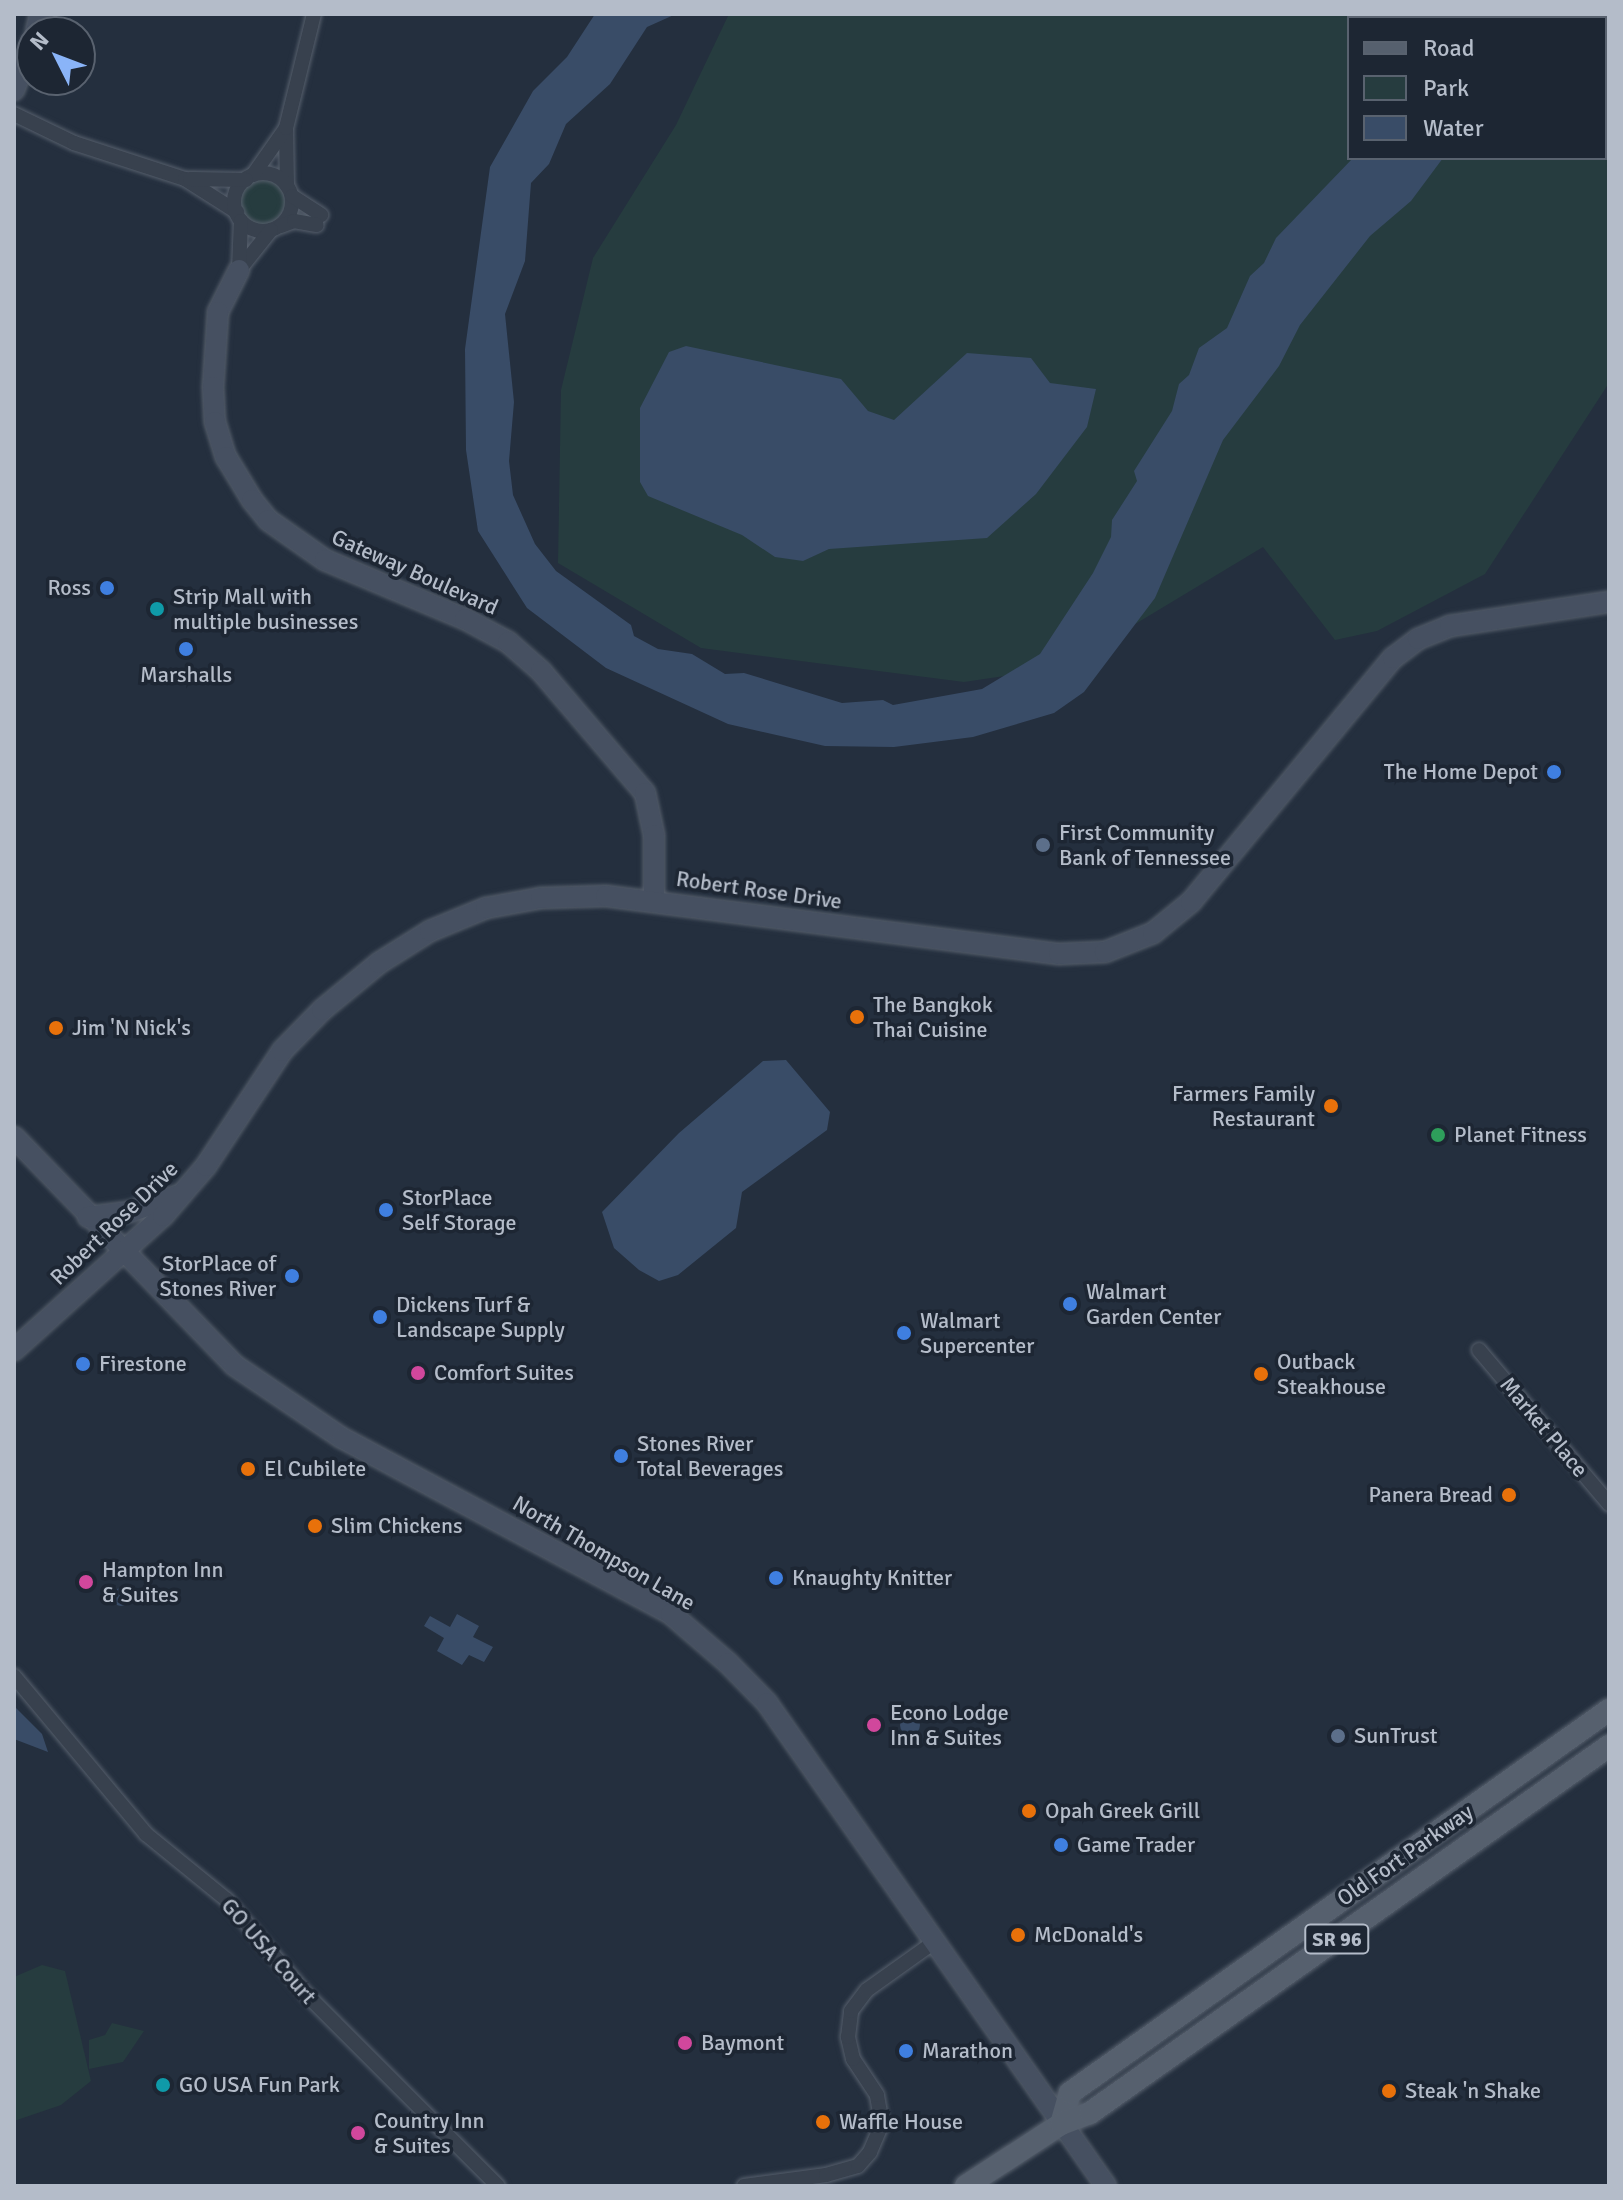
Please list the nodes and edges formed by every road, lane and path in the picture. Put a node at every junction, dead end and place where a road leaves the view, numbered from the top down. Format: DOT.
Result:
graph roads {
  1 [pos="314,14"];
  2 [pos="14,114"];
  3 [pos="286,128"];
  4 [pos="250,178"];
  5 [pos="185,179"];
  6 [pos="290,191"];
  7 [pos="239,216"];
  8 [pos="276,228"];
  9 [pos="239,270"];
  10 [pos="1609,602"];
  11 [pos="654,900"];
  12 [pos="14,1137"];
  13 [pos="182,1194"];
  14 [pos="88,1217"];
  15 [pos="122,1254"];
  16 [pos="14,1350"];
  17 [pos="1479,1350"];
  18 [pos="1609,1504"];
  19 [pos="14,1676"];
  20 [pos="1609,1710"];
  21 [pos="1609,1746"];
  22 [pos="933,1943"];
  23 [pos="1061,2124"];
  24 [pos="498,2186"];
  25 [pos="744,2186"];
  26 [pos="966,2186"];
  27 [pos="1106,2186"];
  1 -- 3 [label="street"];
  2 -- 5 [label="street"];
  3 -- 4 [label="street"];
  3 -- 6 [label="street"];
  4 -- 5 [label="street"];
  4 -- 6 [label="street"];
  4 -- 7 [label="street"];
  5 -- 7 [label="street"];
  6 -- 8 [label="street"];
  6 -- 8 [label="street"];
  7 -- 8 [label="street"];
  7 -- 9 [label="street"];
  8 -- 9 [label="street"];
  9 -- 11 [label="street, Gateway Boulevard"];
  10 -- 11 [label="street, Robert Rose Drive"];
  11 -- 13 [label="street, Robert Rose Drive"];
  12 -- 14 [label="street, North Thompson Lane"];
  13 -- 14 [label="street"];
  13 -- 15 [label="street, Robert Rose Drive"];
  14 -- 15 [label="street, North Thompson Lane"];
  15 -- 16 [label="street, Robert Rose Drive"];
  15 -- 22 [label="street, North Thompson Lane"];
  17 -- 18 [label="street, Market Place"];
  19 -- 24 [label="street, GO USA Court"];
  20 -- 23 [label="main road, Old Fort Parkway / SR 96"];
  21 -- 23 [label="main road, Old Fort Parkway / SR 96"];
  22 -- 23 [label="street, North Thompson Lane"];
  22 -- 25 [label="street"];
  23 -- 26 [label="main road, Old Fort Parkway / SR 96"];
  23 -- 27 [label="street, North Thompson Lane"];
}
